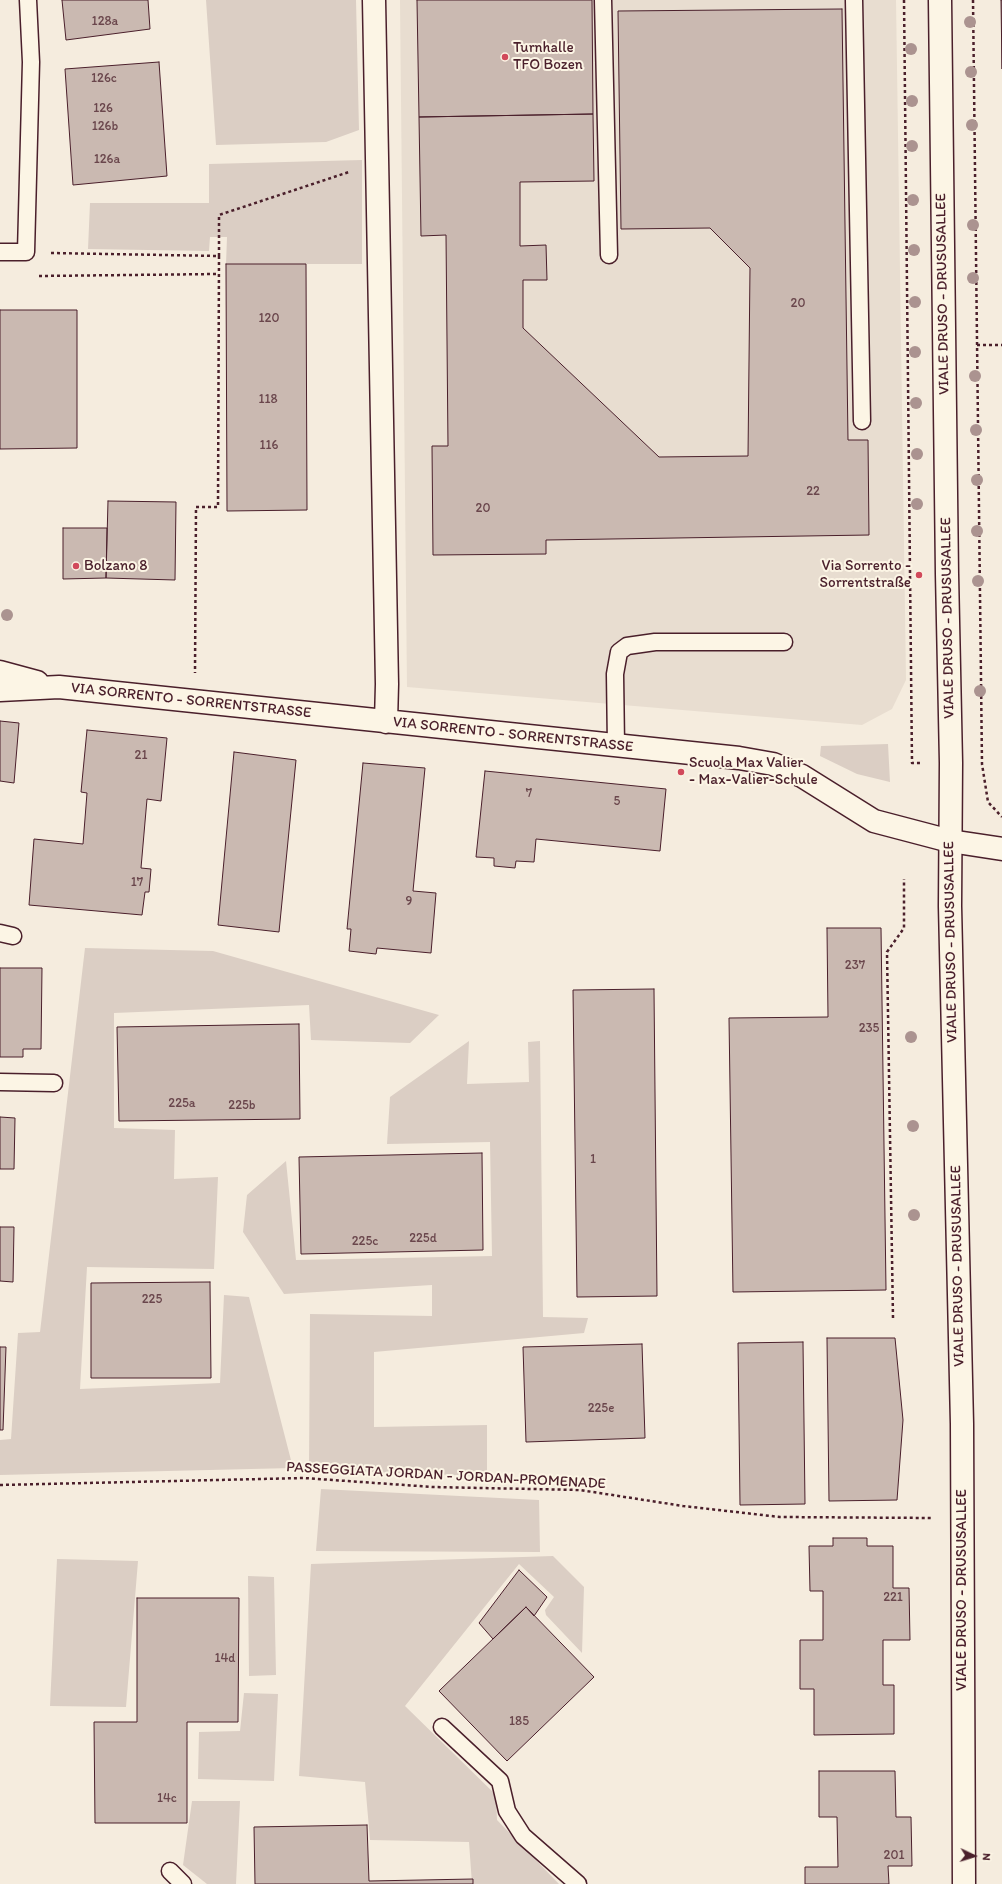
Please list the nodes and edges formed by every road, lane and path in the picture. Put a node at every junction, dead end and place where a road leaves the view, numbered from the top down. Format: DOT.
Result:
graph roads {
  1 [pos="28,0"];
  2 [pos="374,0"];
  3 [pos="603,0"];
  4 [pos="854,0"];
  5 [pos="904,0"];
  6 [pos="940,0"];
  7 [pos="973,0"];
  8 [pos="376,167"];
  9 [pos="0,252"];
  10 [pos="26,252"];
  11 [pos="609,255"];
  12 [pos="219,256"];
  13 [pos="218,274"];
  14 [pos="32,276"];
  15 [pos="977,345"];
  16 [pos="1002,345"];
  17 [pos="862,421"];
  18 [pos="784,642"];
  19 [pos="0,672"];
  20 [pos="59,688"];
  21 [pos="0,690"];
  22 [pos="195,700"];
  23 [pos="386,722"];
  24 [pos="616,746"];
  25 [pos="912,763"];
  26 [pos="1002,817"];
  27 [pos="950,841"];
  28 [pos="1002,849"];
  29 [pos="904,879"];
  30 [pos="0,1082"];
  31 [pos="54,1083"];
  32 [pos="893,1318"];
  33 [pos="0,1485"];
  34 [pos="962,1518"];
  35 [pos="442,1727"];
  36 [pos="170,1871"];
  37 [pos="183,1884"];
  38 [pos="578,1884"];
  39 [pos="964,1884"];
  1 -- 10 [label="lane"];
  2 -- 8 [label="main road"];
  3 -- 11 [label="lane"];
  4 -- 17 [label="lane"];
  5 -- 25 [label="path"];
  6 -- 27 [label="main road, VIALE DRUSO - DRUSUSALLEE"];
  7 -- 15 [label="path"];
  8 -- 12 [label="path"];
  8 -- 23 [label="main road"];
  9 -- 10 [label="lane"];
  10 -- 12 [label="path"];
  12 -- 13 [label="path"];
  13 -- 14 [label="path"];
  13 -- 22 [label="path"];
  15 -- 16 [label="path"];
  15 -- 26 [label="path"];
  18 -- 24 [label="lane"];
  19 -- 20 [label="main road, VIA SORRENTO - SORRENTSTRASSE"];
  20 -- 21 [label="main road, VIA SORRENTO - SORRENTSTRASSE"];
  20 -- 22 [label="main road, VIA SORRENTO - SORRENTSTRASSE"];
  22 -- 23 [label="main road, VIA SORRENTO - SORRENTSTRASSE"];
  23 -- 24 [label="main road, VIA SORRENTO - SORRENTSTRASSE"];
  24 -- 27 [label="main road, VIA SORRENTO - SORRENTSTRASSE"];
  27 -- 28 [label="main road, VIA SORRENTO - SORRENTSTRASSE"];
  27 -- 34 [label="main road, VIALE DRUSO - DRUSUSALLEE"];
  29 -- 32 [label="path"];
  30 -- 31 [label="lane"];
  33 -- 34 [label="path, PASSEGGIATA JORDAN - JORDAN-PROMENADE"];
  34 -- 39 [label="main road, VIALE DRUSO - DRUSUSALLEE"];
  35 -- 38 [label="lane"];
  36 -- 37 [label="lane"];
}
